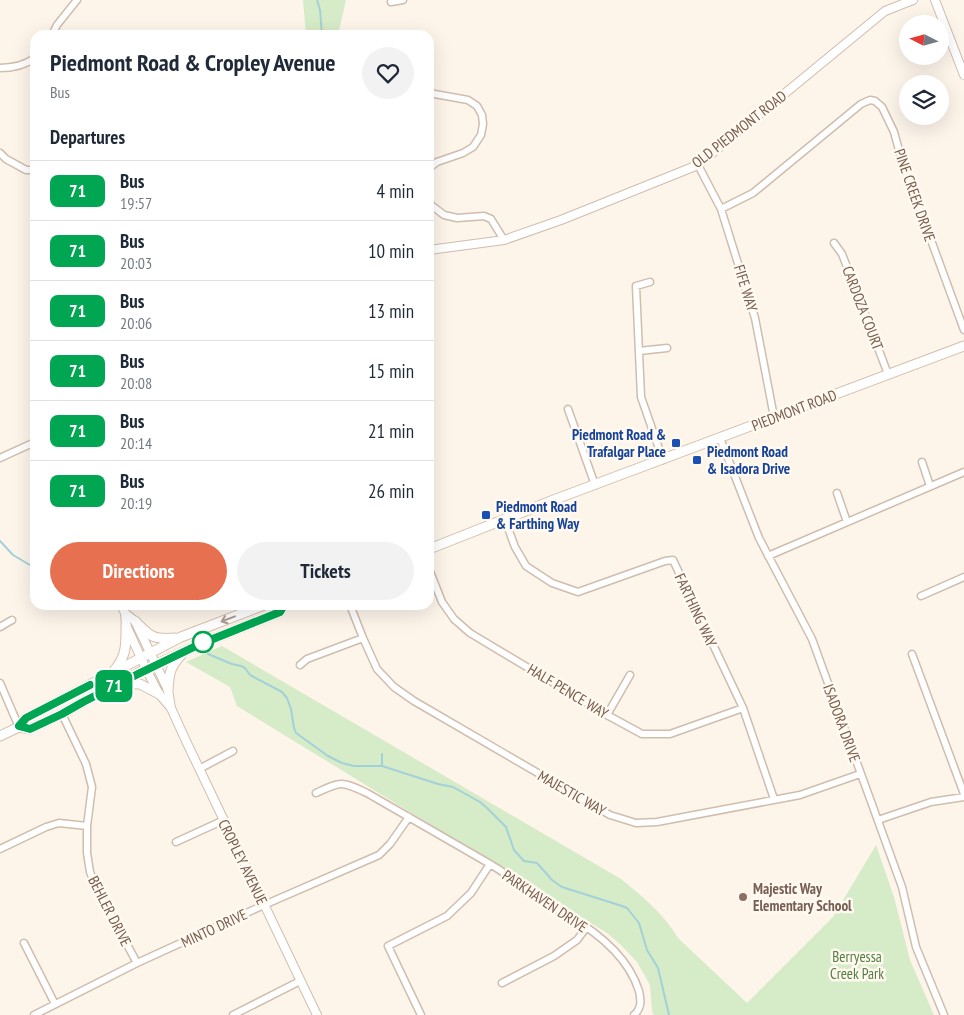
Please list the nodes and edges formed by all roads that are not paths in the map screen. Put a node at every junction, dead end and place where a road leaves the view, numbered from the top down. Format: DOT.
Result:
graph roads {
  1 [pos="77,0"];
  2 [pos="403,0"];
  3 [pos="913,0"];
  4 [pos="935,0"];
  5 [pos="391,2"];
  6 [pos="54,30"];
  7 [pos="30,60"];
  8 [pos="0,68"];
  9 [pos="964,75"];
  10 [pos="434,94"];
  11 [pos="0,154"];
  12 [pos="434,164"];
  13 [pos="698,165"];
  14 [pos="30,170"];
  15 [pos="434,207"];
  16 [pos="721,209"];
  17 [pos="504,240"];
  18 [pos="834,243"];
  19 [pos="434,249"];
  20 [pos="650,282"];
  21 [pos="964,330"];
  22 [pos="964,346"];
  23 [pos="667,348"];
  24 [pos="639,351"];
  25 [pos="888,374"];
  26 [pos="568,410"];
  27 [pos="774,417"];
  28 [pos="720,438"];
  29 [pos="30,444"];
  30 [pos="0,458"];
  31 [pos="663,460"];
  32 [pos="922,462"];
  33 [pos="964,472"];
  34 [pos="595,485"];
  35 [pos="930,486"];
  36 [pos="837,493"];
  37 [pos="505,520"];
  38 [pos="847,522"];
  39 [pos="434,547"];
  40 [pos="768,556"];
  41 [pos="964,577"];
  42 [pos="434,582"];
  43 [pos="921,596"];
  44 [pos="124,610"];
  45 [pos="251,610"];
  46 [pos="281,610"];
  47 [pos="352,610"];
  48 [pos="125,613"];
  49 [pos="12,620"];
  50 [pos="134,621"];
  51 [pos="126,626"];
  52 [pos="0,627"];
  53 [pos="181,638"];
  54 [pos="363,638"];
  55 [pos="185,651"];
  56 [pos="150,654"];
  57 [pos="912,654"];
  58 [pos="141,658"];
  59 [pos="156,665"];
  60 [pos="300,666"];
  61 [pos="146,670"];
  62 [pos="111,674"];
  63 [pos="630,675"];
  64 [pos="0,683"];
  65 [pos="119,684"];
  66 [pos="168,690"];
  67 [pos="158,694"];
  68 [pos="171,708"];
  69 [pos="742,708"];
  70 [pos="62,714"];
  71 [pos="607,715"];
  72 [pos="19,726"];
  73 [pos="0,736"];
  74 [pos="233,751"];
  75 [pos="199,769"];
  76 [pos="860,774"];
  77 [pos="316,793"];
  78 [pos="964,795"];
  79 [pos="774,799"];
  80 [pos="409,817"];
  81 [pos="224,820"];
  82 [pos="878,820"];
  83 [pos="87,826"];
  84 [pos="176,842"];
  85 [pos="0,849"];
  86 [pos="490,864"];
  87 [pos="264,905"];
  88 [pos="586,928"];
  89 [pos="24,943"];
  90 [pos="137,963"];
  91 [pos="300,981"];
  92 [pos="502,982"];
  93 [pos="55,1004"];
  94 [pos="34,1015"];
  95 [pos="233,1015"];
  96 [pos="317,1015"];
  97 [pos="421,1015"];
  98 [pos="634,1015"];
  99 [pos="944,1015"];
  1 -- 6 [label="street"];
  2 -- 5 [label="street"];
  3 -- 13 [label="street, OLD PIEDMONT ROAD"];
  4 -- 9 [label="street"];
  7 -- 8 [label="street"];
  10 -- 12 [label="street"];
  11 -- 14 [label="street"];
  13 -- 16 [label="street, FIFE WAY"];
  13 -- 17 [label="street, OLD PIEDMONT ROAD"];
  15 -- 17 [label="street"];
  16 -- 21 [label="street, PINE CREEK DRIVE"];
  16 -- 27 [label="street, FIFE WAY"];
  17 -- 19 [label="street, OLD PIEDMONT ROAD"];
  18 -- 25 [label="street, CARDOZA COURT"];
  20 -- 24 [label="street"];
  22 -- 25 [label="main road, PIEDMONT ROAD"];
  23 -- 24 [label="street"];
  24 -- 31 [label="street"];
  25 -- 27 [label="main road, PIEDMONT ROAD"];
  26 -- 34 [label="street"];
  27 -- 28 [label="main road, PIEDMONT ROAD"];
  28 -- 31 [label="main road, PIEDMONT ROAD"];
  28 -- 40 [label="street, ISADORA DRIVE"];
  29 -- 30 [label="street"];
  31 -- 34 [label="main road, PIEDMONT ROAD"];
  32 -- 35 [label="street"];
  33 -- 35 [label="street"];
  34 -- 37 [label="main road, PIEDMONT ROAD"];
  35 -- 38 [label="street"];
  36 -- 38 [label="street"];
  37 -- 39 [label="main road, PIEDMONT ROAD"];
  37 -- 69 [label="street, FARTHING WAY"];
  38 -- 40 [label="street"];
  40 -- 76 [label="street, ISADORA DRIVE"];
  41 -- 43 [label="street"];
  42 -- 71 [label="street, HALF PENCE WAY"];
  44 -- 48 [label="street, CROPLEY AVENUE"];
  45 -- 53 [label="main road, one-way"];
  46 -- 55 [label="main road"];
  47 -- 54 [label="street, MAJESTIC WAY"];
  48 -- 50 [label="street, CROPLEY AVENUE"];
  48 -- 51 [label="street, CROPLEY AVENUE"];
  49 -- 52 [label="street"];
  50 -- 53 [label="main road"];
  50 -- 56 [label="street, CROPLEY AVENUE"];
  51 -- 58 [label="street, CROPLEY AVENUE"];
  51 -- 62 [label="main road"];
  53 -- 56 [label="main road"];
  54 -- 60 [label="street"];
  54 -- 79 [label="street, MAJESTIC WAY"];
  55 -- 59 [label="main road"];
  55 -- 66 [label="main road"];
  56 -- 58 [label="main road"];
  56 -- 59 [label="street, CROPLEY AVENUE"];
  57 -- 78 [label="street"];
  58 -- 61 [label="street, CROPLEY AVENUE"];
  58 -- 62 [label="main road"];
  59 -- 61 [label="main road"];
  59 -- 66 [label="street, CROPLEY AVENUE"];
  61 -- 65 [label="main road"];
  61 -- 67 [label="street, CROPLEY AVENUE"];
  62 -- 72 [label="main road"];
  63 -- 71 [label="street"];
  64 -- 72 [label="street"];
  65 -- 67 [label="main road"];
  65 -- 70 [label="main road"];
  66 -- 68 [label="street, CROPLEY AVENUE"];
  67 -- 68 [label="street, CROPLEY AVENUE"];
  68 -- 75 [label="street, CROPLEY AVENUE"];
  69 -- 71 [label="street, HALF PENCE WAY"];
  69 -- 79 [label="street, FARTHING WAY"];
  70 -- 72 [label="main road"];
  70 -- 83 [label="street, BEHLER DRIVE"];
  72 -- 73 [label="main road"];
  74 -- 75 [label="street"];
  75 -- 81 [label="street, CROPLEY AVENUE"];
  76 -- 79 [label="street, MAJESTIC WAY"];
  76 -- 82 [label="street, ISADORA DRIVE"];
  77 -- 80 [label="street, PARKHAVEN DRIVE"];
  78 -- 82 [label="street"];
  80 -- 86 [label="street, PARKHAVEN DRIVE"];
  80 -- 87 [label="street, MINTO DRIVE"];
  81 -- 84 [label="street"];
  81 -- 87 [label="street, CROPLEY AVENUE"];
  82 -- 99 [label="street, ISADORA DRIVE"];
  83 -- 85 [label="street"];
  83 -- 90 [label="street, BEHLER DRIVE"];
  86 -- 88 [label="street, PARKHAVEN DRIVE"];
  86 -- 97 [label="street"];
  87 -- 90 [label="street, MINTO DRIVE"];
  87 -- 91 [label="street, CROPLEY AVENUE"];
  88 -- 92 [label="street"];
  88 -- 98 [label="street, PARKHAVEN DRIVE"];
  89 -- 93 [label="street"];
  90 -- 93 [label="street, MINTO DRIVE"];
  91 -- 95 [label="street"];
  91 -- 96 [label="street, CROPLEY AVENUE"];
  93 -- 94 [label="street, MINTO DRIVE"];
}
